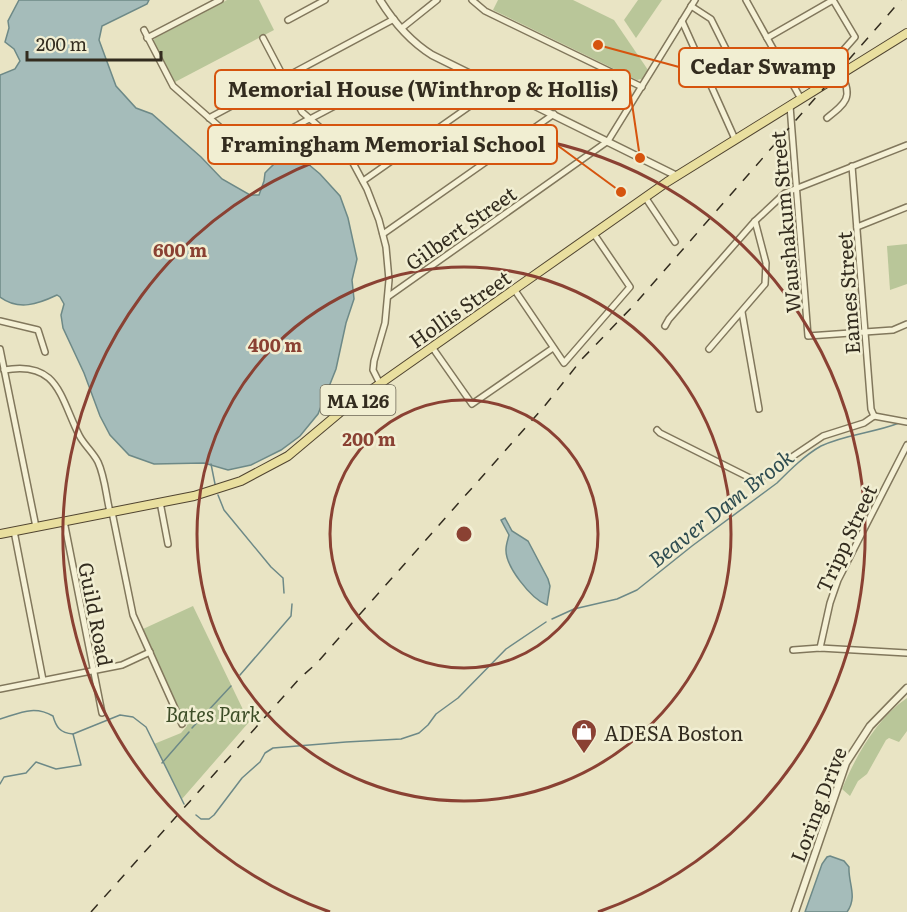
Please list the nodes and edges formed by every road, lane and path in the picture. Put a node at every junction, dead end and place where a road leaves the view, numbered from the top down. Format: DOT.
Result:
graph roads {
  1 [pos="220,0"];
  2 [pos="326,0"];
  3 [pos="380,0"];
  4 [pos="437,0"];
  5 [pos="472,0"];
  6 [pos="695,0"];
  7 [pos="746,0"];
  8 [pos="833,0"];
  9 [pos="691,6"];
  10 [pos="394,19"];
  11 [pos="288,20"];
  12 [pos="682,21"];
  13 [pos="402,28"];
  14 [pos="144,30"];
  15 [pos="907,33"];
  16 [pos="147,38"];
  17 [pos="263,38"];
  18 [pos="767,38"];
  19 [pos="727,51"];
  20 [pos="781,63"];
  21 [pos="841,74"];
  22 [pos="761,75"];
  23 [pos="284,78"];
  24 [pos="497,87"];
  25 [pos="642,87"];
  26 [pos="817,89"];
  27 [pos="348,99"];
  28 [pos="801,99"];
  29 [pos="790,106"];
  30 [pos="554,114"];
  31 [pos="209,118"];
  32 [pos="827,118"];
  33 [pos="310,119"];
  34 [pos="735,140"];
  35 [pos="608,141"];
  36 [pos="907,145"];
  37 [pos="852,166"];
  38 [pos="677,176"];
  39 [pos="363,181"];
  40 [pos="796,188"];
  41 [pos="645,198"];
  42 [pos="907,207"];
  43 [pos="755,221"];
  44 [pos="857,227"];
  45 [pos="383,234"];
  46 [pos="594,234"];
  47 [pos="675,242"];
  48 [pos="514,289"];
  49 [pos="388,296"];
  50 [pos="742,312"];
  51 [pos="0,322"];
  52 [pos="907,324"];
  53 [pos="665,326"];
  54 [pos="865,332"];
  55 [pos="432,347"];
  56 [pos="553,348"];
  57 [pos="0,349"];
  58 [pos="709,349"];
  59 [pos="45,352"];
  60 [pos="4,370"];
  61 [pos="380,384"];
  62 [pos="759,409"];
  63 [pos="874,416"];
  64 [pos="907,422"];
  65 [pos="657,430"];
  66 [pos="907,445"];
  67 [pos="160,502"];
  68 [pos="111,512"];
  69 [pos="64,521"];
  70 [pos="36,527"];
  71 [pos="14,531"];
  72 [pos="0,534"];
  73 [pos="168,544"];
  74 [pos="820,648"];
  75 [pos="793,650"];
  76 [pos="150,652"];
  77 [pos="907,653"];
  78 [pos="93,670"];
  79 [pos="43,680"];
  80 [pos="907,688"];
  81 [pos="0,689"];
  82 [pos="102,713"];
  83 [pos="182,724"];
  84 [pos="795,912"];
  1 -- 16 [label="street"];
  2 -- 11 [label="street"];
  3 -- 10 [label="street"];
  4 -- 13 [label="street"];
  5 -- 25 [label="street"];
  6 -- 9 [label="street"];
  7 -- 18 [label="street"];
  8 -- 18 [label="street"];
  8 -- 26 [label="street"];
  9 -- 12 [label="street"];
  9 -- 19 [label="street"];
  10 -- 13 [label="street"];
  10 -- 23 [label="street"];
  12 -- 25 [label="street"];
  12 -- 34 [label="street"];
  13 -- 24 [label="street"];
  14 -- 16 [label="street"];
  15 -- 21 [label="main road, Hollis Street / MA 126"];
  16 -- 31 [label="street"];
  17 -- 23 [label="street"];
  18 -- 20 [label="street"];
  20 -- 22 [label="street"];
  20 -- 28 [label="street"];
  21 -- 26 [label="main road, Hollis Street / MA 126"];
  21 -- 32 [label="street"];
  23 -- 31 [label="street"];
  23 -- 33 [label="street"];
  24 -- 30 [label="street"];
  24 -- 39 [label="street"];
  25 -- 35 [label="street"];
  26 -- 28 [label="main road, Hollis Street / MA 126"];
  27 -- 33 [label="street"];
  28 -- 29 [label="main road, Hollis Street / MA 126"];
  29 -- 34 [label="main road, Hollis Street / MA 126"];
  29 -- 40 [label="street, Waushakum Street"];
  30 -- 35 [label="street"];
  30 -- 45 [label="street"];
  31 -- 33 [label="street"];
  33 -- 39 [label="street"];
  34 -- 38 [label="main road, Hollis Street / MA 126"];
  35 -- 38 [label="street"];
  35 -- 49 [label="street, Gilbert Street"];
  36 -- 37 [label="street"];
  37 -- 40 [label="street"];
  37 -- 44 [label="street, Eames Street"];
  38 -- 41 [label="main road, Hollis Street / MA 126"];
  39 -- 45 [label="street"];
  40 -- 43 [label="street"];
  40 -- 54 [label="street, Waushakum Street"];
  41 -- 46 [label="main road, Hollis Street / MA 126"];
  41 -- 47 [label="street"];
  42 -- 44 [label="street"];
  43 -- 50 [label="street"];
  43 -- 53 [label="street"];
  44 -- 54 [label="street, Eames Street"];
  45 -- 49 [label="street"];
  46 -- 48 [label="main road, Hollis Street / MA 126"];
  46 -- 56 [label="street"];
  48 -- 55 [label="main road, Hollis Street / MA 126"];
  48 -- 56 [label="street"];
  49 -- 61 [label="street"];
  50 -- 58 [label="street"];
  50 -- 62 [label="street"];
  51 -- 59 [label="street"];
  52 -- 54 [label="street"];
  54 -- 63 [label="street, Eames Street"];
  55 -- 56 [label="street"];
  55 -- 61 [label="main road, Hollis Street / MA 126"];
  57 -- 60 [label="street"];
  60 -- 68 [label="street"];
  60 -- 70 [label="street"];
  61 -- 67 [label="main road, Hollis Street / MA 126"];
  63 -- 64 [label="street"];
  63 -- 65 [label="street"];
  66 -- 74 [label="street, Tripp Street"];
  67 -- 68 [label="main road, Hollis Street / MA 126"];
  67 -- 73 [label="street"];
  68 -- 69 [label="main road, Hollis Street / MA 126"];
  68 -- 76 [label="street"];
  69 -- 70 [label="main road, Hollis Street / MA 126"];
  69 -- 78 [label="street, Guild Road"];
  70 -- 71 [label="main road, Hollis Street / MA 126"];
  71 -- 72 [label="main road, Hollis Street / MA 126"];
  71 -- 79 [label="street"];
  74 -- 75 [label="street"];
  74 -- 77 [label="street"];
  76 -- 78 [label="street"];
  76 -- 83 [label="street"];
  78 -- 79 [label="street"];
  78 -- 82 [label="street, Guild Road"];
  79 -- 81 [label="street"];
  80 -- 84 [label="street, Loring Drive"];
}
